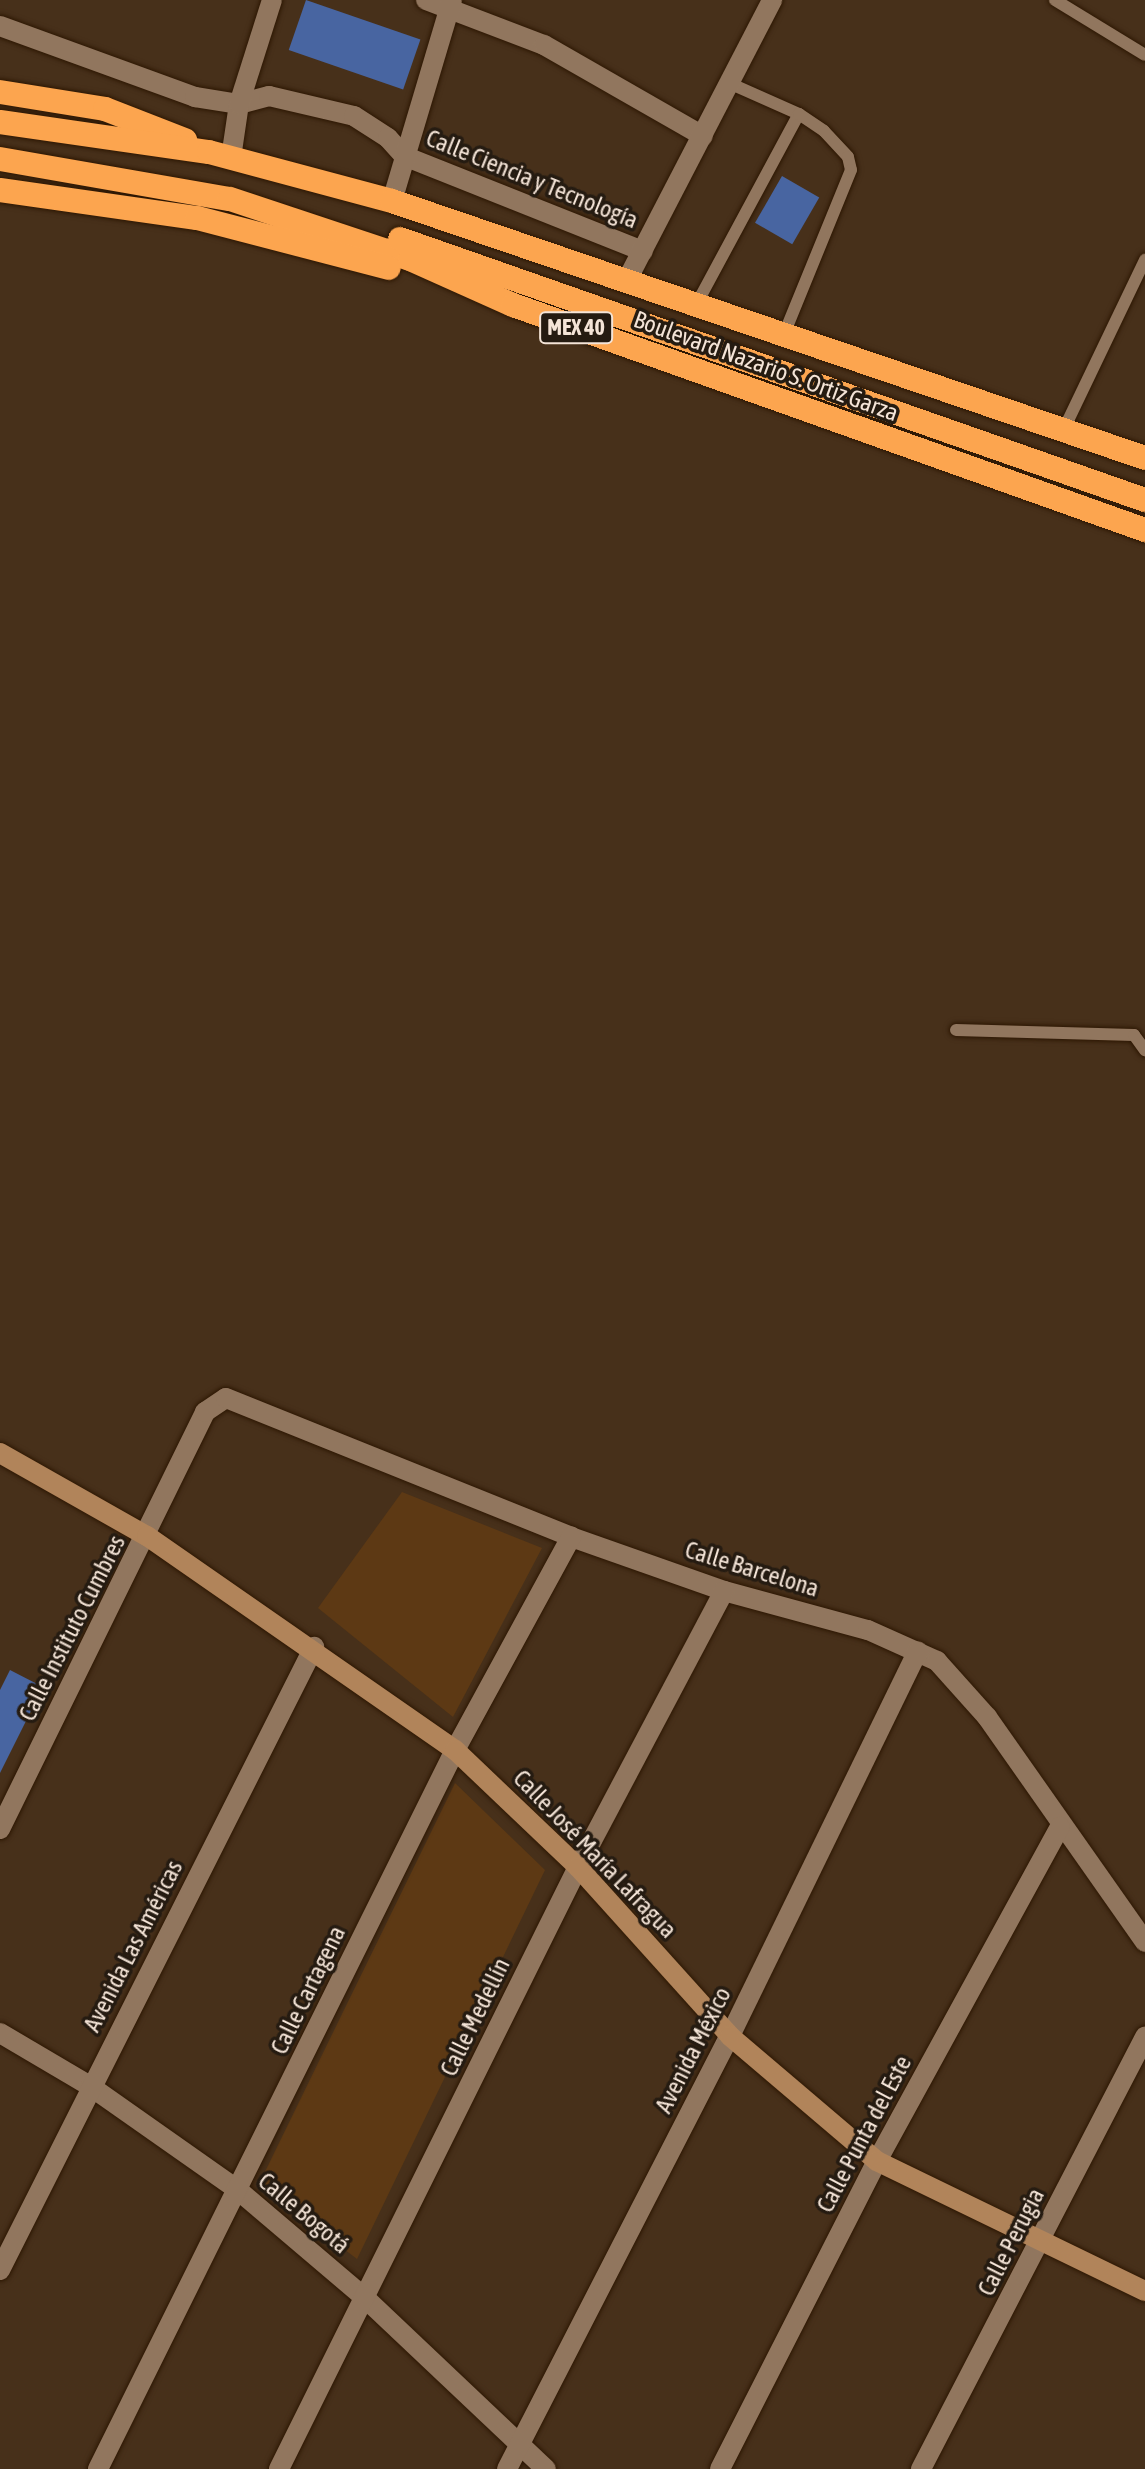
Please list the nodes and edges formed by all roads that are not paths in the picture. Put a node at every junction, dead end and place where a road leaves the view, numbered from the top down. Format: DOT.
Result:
graph roads {
  1 [pos="272,0"];
  2 [pos="426,0"];
  3 [pos="772,0"];
  4 [pos="1055,0"];
  5 [pos="450,4"];
  6 [pos="0,26"];
  7 [pos="1145,55"];
  8 [pos="729,83"];
  9 [pos="0,92"];
  10 [pos="239,104"];
  11 [pos="799,114"];
  12 [pos="0,122"];
  13 [pos="703,136"];
  14 [pos="220,155"];
  15 [pos="404,156"];
  16 [pos="0,159"];
  17 [pos="0,190"];
  18 [pos="33,193"];
  19 [pos="230,199"];
  20 [pos="0,201"];
  21 [pos="392,201"];
  22 [pos="643,251"];
  23 [pos="1145,260"];
  24 [pos="626,282"];
  25 [pos="513,305"];
  26 [pos="696,305"];
  27 [pos="784,334"];
  28 [pos="1063,431"];
  29 [pos="1145,458"];
  30 [pos="1145,500"];
  31 [pos="1145,530"];
  32 [pos="956,1030"];
  33 [pos="1145,1050"];
  34 [pos="226,1398"];
  35 [pos="0,1453"];
  36 [pos="147,1536"];
  37 [pos="571,1537"];
  38 [pos="724,1591"];
  39 [pos="314,1647"];
  40 [pos="918,1651"];
  41 [pos="455,1750"];
  42 [pos="1060,1827"];
  43 [pos="0,1829"];
  44 [pos="578,1867"];
  45 [pos="1145,1942"];
  46 [pos="0,2033"];
  47 [pos="730,2036"];
  48 [pos="1145,2037"];
  49 [pos="90,2086"];
  50 [pos="877,2161"];
  51 [pos="238,2190"];
  52 [pos="1041,2244"];
  53 [pos="0,2270"];
  54 [pos="1145,2291"];
  55 [pos="365,2298"];
  56 [pos="518,2446"];
  57 [pos="98,2469"];
  58 [pos="279,2469"];
  59 [pos="507,2469"];
  60 [pos="546,2469"];
  61 [pos="720,2469"];
  62 [pos="921,2469"];
  1 -- 10 [label="street"];
  2 -- 5 [label="street"];
  3 -- 8 [label="street"];
  4 -- 7 [label="lane"];
  5 -- 13 [label="street"];
  5 -- 15 [label="street"];
  6 -- 10 [label="street, Calle Ciencia y Tecnología"];
  8 -- 11 [label="lane"];
  8 -- 13 [label="street"];
  9 -- 14 [label="highway"];
  10 -- 14 [label="street"];
  10 -- 15 [label="street, Calle Ciencia y Tecnología"];
  11 -- 26 [label="lane"];
  11 -- 27 [label="lane"];
  12 -- 14 [label="highway, Boulevard Nazario S. Ortiz Garza / MEX 40"];
  13 -- 22 [label="street"];
  14 -- 21 [label="highway, Boulevard Nazario S. Ortiz Garza / MEX 40"];
  15 -- 21 [label="street"];
  15 -- 22 [label="street, Calle Ciencia y Tecnología"];
  16 -- 19 [label="highway, Boulevard Nazario S. Ortiz Garza / MEX 40"];
  17 -- 18 [label="highway"];
  18 -- 20 [label="lane"];
  18 -- 25 [label="highway"];
  19 -- 25 [label="highway, Boulevard Nazario S. Ortiz Garza / MEX 40"];
  19 -- 30 [label="highway"];
  21 -- 24 [label="highway, Boulevard Nazario S. Ortiz Garza / MEX 40"];
  22 -- 24 [label="street"];
  23 -- 28 [label="lane"];
  24 -- 26 [label="highway, Boulevard Nazario S. Ortiz Garza / MEX 40"];
  25 -- 31 [label="highway, Boulevard Nazario S. Ortiz Garza / MEX 40"];
  26 -- 27 [label="highway, Boulevard Nazario S. Ortiz Garza / MEX 40"];
  27 -- 28 [label="highway, Boulevard Nazario S. Ortiz Garza / MEX 40"];
  28 -- 29 [label="highway, Boulevard Nazario S. Ortiz Garza / MEX 40"];
  32 -- 33 [label="lane"];
  34 -- 36 [label="street, Calle Instituto Cumbres"];
  34 -- 37 [label="street, Calle Barcelona"];
  35 -- 36 [label="main road, Calle José María Lafragua"];
  36 -- 39 [label="main road, Calle José María Lafragua"];
  36 -- 43 [label="street, Calle Instituto Cumbres"];
  37 -- 38 [label="street, Calle Barcelona"];
  37 -- 41 [label="street, Calle Cartagena"];
  38 -- 40 [label="street, Calle Barcelona"];
  38 -- 44 [label="street, Calle Medellín"];
  39 -- 41 [label="main road, Calle José María Lafragua"];
  39 -- 49 [label="street, Avenida Las Américas"];
  40 -- 42 [label="street, Calle Barcelona"];
  40 -- 47 [label="street, Avenida México"];
  41 -- 44 [label="main road, Calle José María Lafragua"];
  41 -- 51 [label="street, Calle Cartagena"];
  42 -- 45 [label="street, Calle Barcelona"];
  42 -- 50 [label="street, Calle Punta del Este"];
  44 -- 47 [label="main road, Calle José María Lafragua"];
  44 -- 55 [label="street, Calle Medellín"];
  46 -- 49 [label="street, Calle Bogotá"];
  47 -- 50 [label="main road, Calle José María Lafragua"];
  47 -- 56 [label="street, Avenida México"];
  48 -- 52 [label="street, Calle Perugia"];
  49 -- 51 [label="street, Calle Bogotá"];
  49 -- 53 [label="street, Avenida Las Américas"];
  50 -- 52 [label="main road, Calle José María Lafragua"];
  50 -- 61 [label="street, Calle Punta del Este"];
  51 -- 55 [label="street, Calle Bogotá"];
  51 -- 57 [label="street, Calle Cartagena"];
  52 -- 54 [label="main road, Calle José María Lafragua"];
  52 -- 62 [label="street, Calle Perugia"];
  55 -- 56 [label="street, Calle Bogotá"];
  55 -- 58 [label="street, Calle Medellín"];
  56 -- 59 [label="street, Avenida México"];
  56 -- 60 [label="street, Calle Bogotá"];
}
